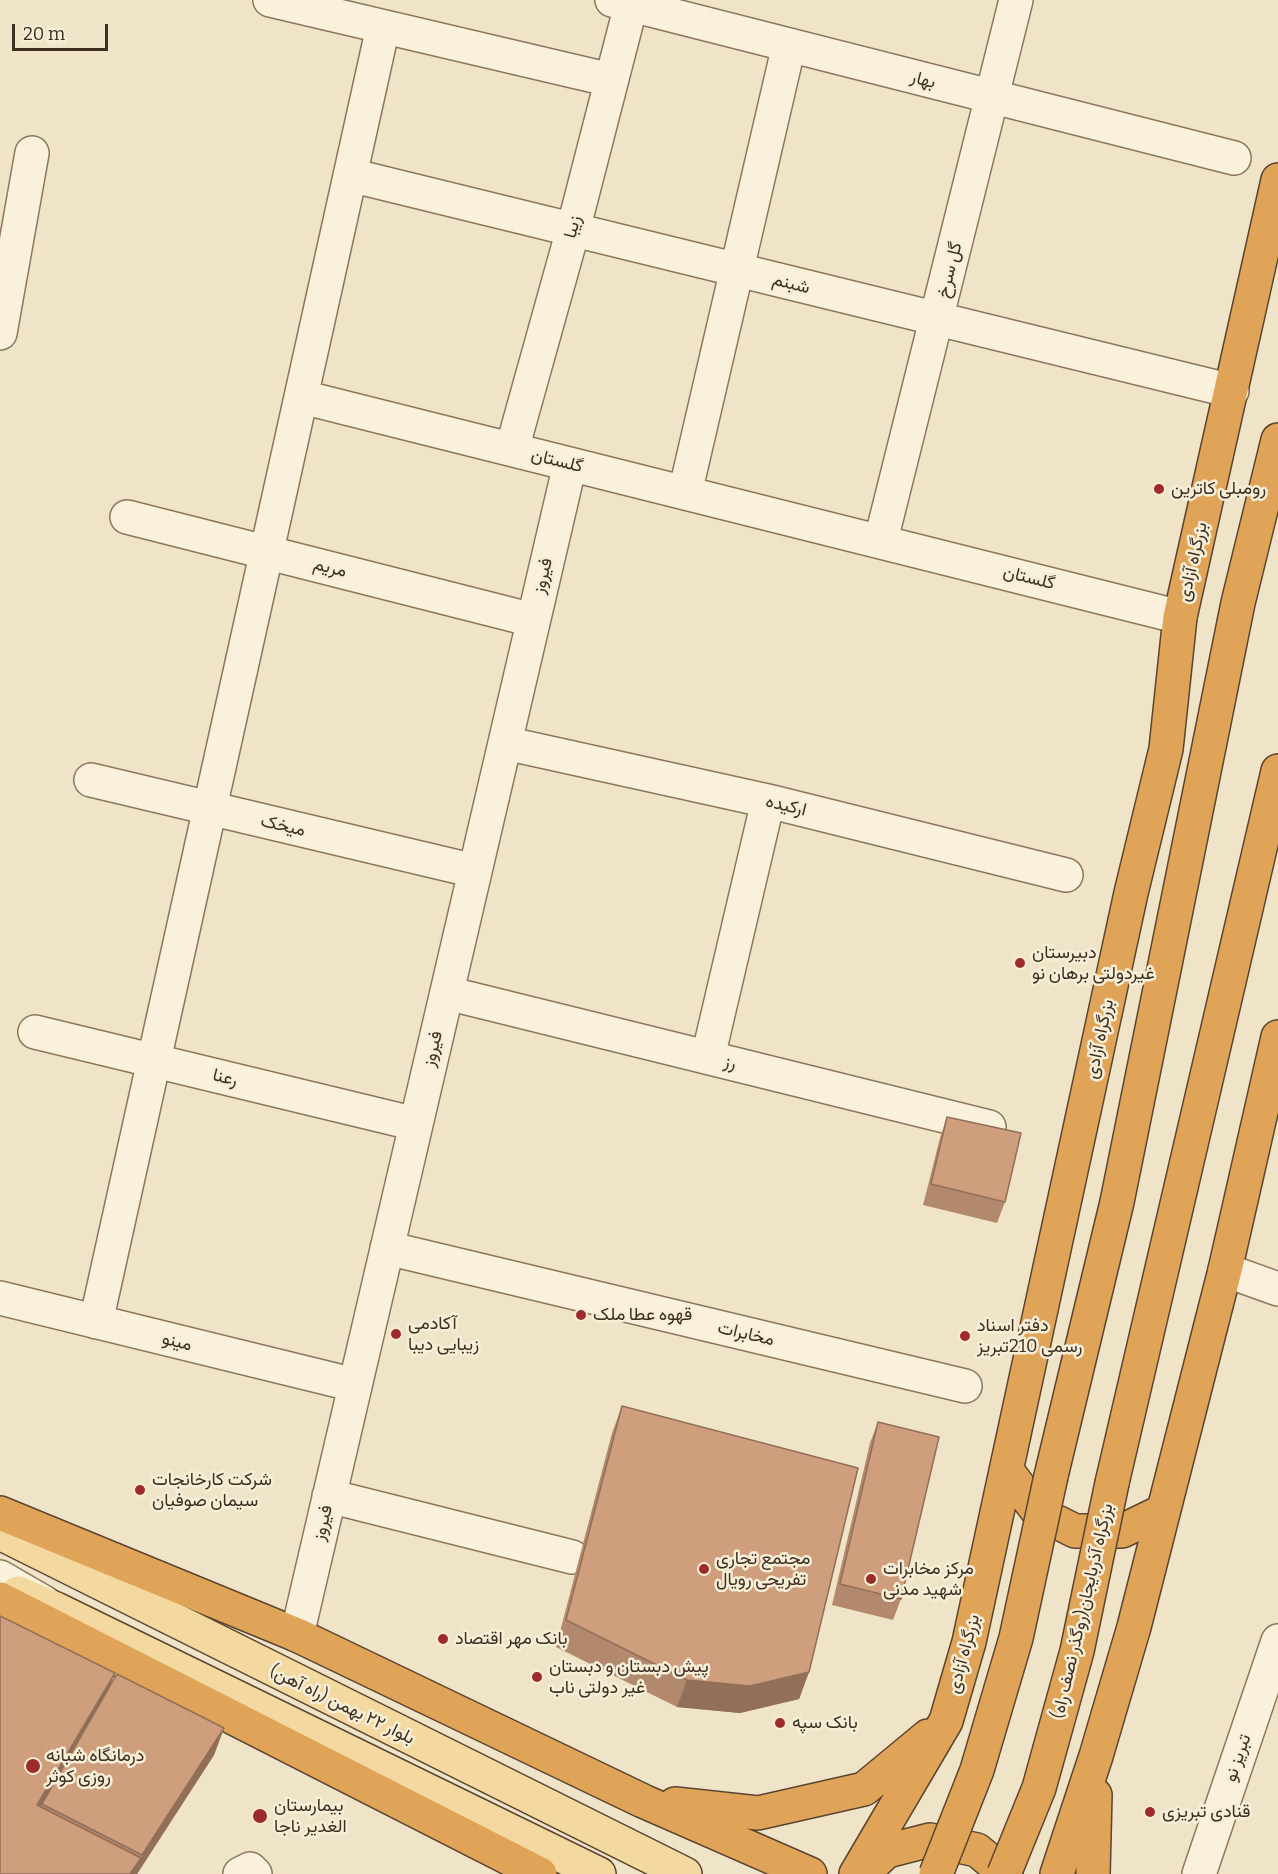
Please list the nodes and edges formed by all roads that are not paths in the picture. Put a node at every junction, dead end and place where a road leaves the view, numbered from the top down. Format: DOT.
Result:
graph roads {
  1 [pos="270,0"];
  2 [pos="1016,0"];
  3 [pos="621,2"];
  4 [pos="383,27"];
  5 [pos="789,45"];
  6 [pos="610,80"];
  7 [pos="991,98"];
  8 [pos="32,153"];
  9 [pos="1234,158"];
  10 [pos="350,176"];
  11 [pos="1278,180"];
  12 [pos="573,230"];
  13 [pos="737,270"];
  14 [pos="937,320"];
  15 [pos="0,333"];
  16 [pos="1232,391"];
  17 [pos="302,397"];
  18 [pos="1278,440"];
  19 [pos="512,449"];
  20 [pos="570,464"];
  21 [pos="685,493"];
  22 [pos="127,517"];
  23 [pos="881,540"];
  24 [pos="267,552"];
  25 [pos="1180,617"];
  26 [pos="533,620"];
  27 [pos="505,743"];
  28 [pos="1278,771"];
  29 [pos="91,780"];
  30 [pos="768,801"];
  31 [pos="210,808"];
  32 [pos="475,871"];
  33 [pos="1066,874"];
  34 [pos="447,993"];
  35 [pos="35,1032"];
  36 [pos="1278,1037"];
  37 [pos="708,1057"];
  38 [pos="154,1061"];
  39 [pos="416,1124"];
  40 [pos="1013,1133"];
  41 [pos="387,1248"];
  42 [pos="1225,1270"];
  43 [pos="1278,1289"];
  44 [pos="0,1298"];
  45 [pos="96,1322"];
  46 [pos="355,1385"];
  47 [pos="965,1386"];
  48 [pos="1008,1472"];
  49 [pos="329,1496"];
  50 [pos="1161,1512"];
  51 [pos="0,1513"];
  52 [pos="0,1533"];
  53 [pos="0,1542"];
  54 [pos="572,1557"];
  55 [pos="73,1572"];
  56 [pos="0,1577"];
  57 [pos="0,1586"];
  58 [pos="0,1599"];
  59 [pos="56,1609"];
  60 [pos="297,1635"];
  61 [pos="1275,1662"];
  62 [pos="945,1721"];
  63 [pos="1096,1756"];
  64 [pos="643,1801"];
  65 [pos="240,1874"];
  66 [pos="255,1874"];
  67 [pos="540,1874"];
  68 [pos="599,1874"];
  69 [pos="685,1874"];
  70 [pos="810,1874"];
  71 [pos="856,1874"];
  72 [pos="861,1874"];
  73 [pos="936,1874"];
  74 [pos="1005,1874"];
  75 [pos="1058,1874"];
  76 [pos="1093,1874"];
  77 [pos="1199,1874"];
  1 -- 4 [label="street"];
  2 -- 7 [label="street, گل سرخ"];
  3 -- 5 [label="street, بهار"];
  3 -- 6 [label="street, زیبا"];
  4 -- 6 [label="street"];
  4 -- 10 [label="street"];
  5 -- 7 [label="street, بهار"];
  5 -- 13 [label="street"];
  6 -- 12 [label="street, زیبا"];
  7 -- 9 [label="street, بهار"];
  7 -- 14 [label="street, گل سرخ"];
  8 -- 15 [label="street"];
  10 -- 12 [label="street, شبنم"];
  10 -- 17 [label="street"];
  11 -- 16 [label="highway, بزرگراه آزادی"];
  12 -- 13 [label="street, شبنم"];
  12 -- 19 [label="street, زیبا"];
  13 -- 14 [label="street, شبنم"];
  13 -- 21 [label="street"];
  14 -- 16 [label="street, شبنم"];
  14 -- 23 [label="street, گل سرخ"];
  16 -- 25 [label="highway, بزرگراه آزادی"];
  17 -- 19 [label="street, گلستان"];
  17 -- 24 [label="street"];
  18 -- 73 [label="highway, bridge"];
  19 -- 20 [label="street, گلستان"];
  20 -- 21 [label="street, گلستان"];
  20 -- 26 [label="street, فیروز"];
  21 -- 23 [label="street, گلستان"];
  22 -- 24 [label="street, مریم"];
  23 -- 25 [label="street, گلستان"];
  24 -- 26 [label="street, مریم"];
  24 -- 31 [label="street"];
  25 -- 48 [label="highway, بزرگراه آزادی"];
  26 -- 27 [label="street, فیروز"];
  27 -- 30 [label="street, ارکیده"];
  27 -- 32 [label="street, فیروز"];
  28 -- 74 [label="highway, بزرگراه آذربایجان(روگذر نصف راه), bridge"];
  29 -- 31 [label="street, میخک"];
  30 -- 33 [label="street, ارکیده"];
  30 -- 37 [label="street"];
  31 -- 32 [label="street, میخک"];
  31 -- 38 [label="street"];
  32 -- 34 [label="street, فیروز"];
  34 -- 37 [label="street, رز"];
  34 -- 39 [label="street, فیروز"];
  35 -- 38 [label="street, رعنا"];
  36 -- 42 [label="highway"];
  37 -- 40 [label="street, رز"];
  38 -- 39 [label="street, رعنا"];
  38 -- 45 [label="street"];
  39 -- 41 [label="street, فیروز"];
  41 -- 46 [label="street, فیروز"];
  41 -- 47 [label="street, مخابرات"];
  42 -- 43 [label="street"];
  42 -- 50 [label="highway"];
  44 -- 45 [label="street, مینو"];
  45 -- 46 [label="street, مینو"];
  46 -- 49 [label="street, فیروز"];
  48 -- 50 [label="highway"];
  48 -- 62 [label="highway, بزرگراه آزادی"];
  49 -- 54 [label="street"];
  49 -- 60 [label="street, فیروز"];
  50 -- 63 [label="highway"];
  51 -- 60 [label="highway"];
  52 -- 55 [label="main road, بلوار ۲۲ بهمن (راه آهن)"];
  53 -- 55 [label="street"];
  55 -- 69 [label="main road, بلوار ۲۲ بهمن (راه آهن)"];
  56 -- 59 [label="street"];
  57 -- 59 [label="main road"];
  58 -- 67 [label="highway"];
  59 -- 68 [label="main road"];
  60 -- 64 [label="highway"];
  61 -- 77 [label="street, تبریز نو"];
  62 -- 64 [label="highway"];
  62 -- 71 [label="highway, بزرگراه آزادی"];
  63 -- 75 [label="highway"];
  63 -- 76 [label="highway"];
  64 -- 70 [label="highway"];
  65 -- 66 [label="street"];
  72 -- 74 [label="highway"];
}
